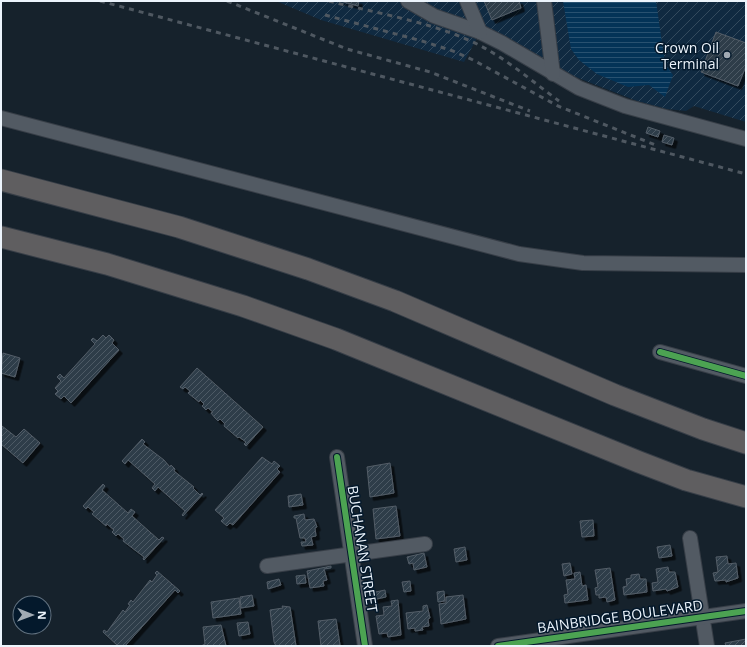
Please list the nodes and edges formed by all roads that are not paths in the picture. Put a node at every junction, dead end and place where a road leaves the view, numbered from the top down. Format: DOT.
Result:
graph roads {
  1 [pos="408,1"];
  2 [pos="467,1"];
  3 [pos="536,1"];
  4 [pos="544,1"];
  5 [pos="546,22"];
  6 [pos="480,32"];
  7 [pos="553,74"];
  8 [pos="1,118"];
  9 [pos="746,139"];
  10 [pos="1,180"];
  11 [pos="1,237"];
  12 [pos="746,266"];
  13 [pos="660,352"];
  14 [pos="746,376"];
  15 [pos="746,443"];
  16 [pos="337,457"];
  17 [pos="746,497"];
  18 [pos="690,538"];
  19 [pos="425,544"];
  20 [pos="352,554"];
  21 [pos="267,566"];
  22 [pos="746,610"];
  23 [pos="702,616"];
  24 [pos="366,646"];
  25 [pos="498,646"];
  26 [pos="706,646"];
  1 -- 6 [label="street"];
  2 -- 6 [label="street"];
  3 -- 5 [label="street"];
  4 -- 5 [label="street"];
  5 -- 7 [label="street"];
  6 -- 7 [label="street"];
  7 -- 9 [label="street"];
  8 -- 12 [label="street"];
  10 -- 15 [label="highway"];
  11 -- 17 [label="highway"];
  13 -- 14 [label="street"];
  16 -- 20 [label="street, BUCHANAN STREET"];
  18 -- 23 [label="street"];
  19 -- 20 [label="street"];
  20 -- 21 [label="street"];
  20 -- 24 [label="street, BUCHANAN STREET"];
  22 -- 23 [label="street, BAINBRIDGE BOULEVARD"];
  23 -- 25 [label="street, BAINBRIDGE BOULEVARD"];
  23 -- 26 [label="street"];
}
